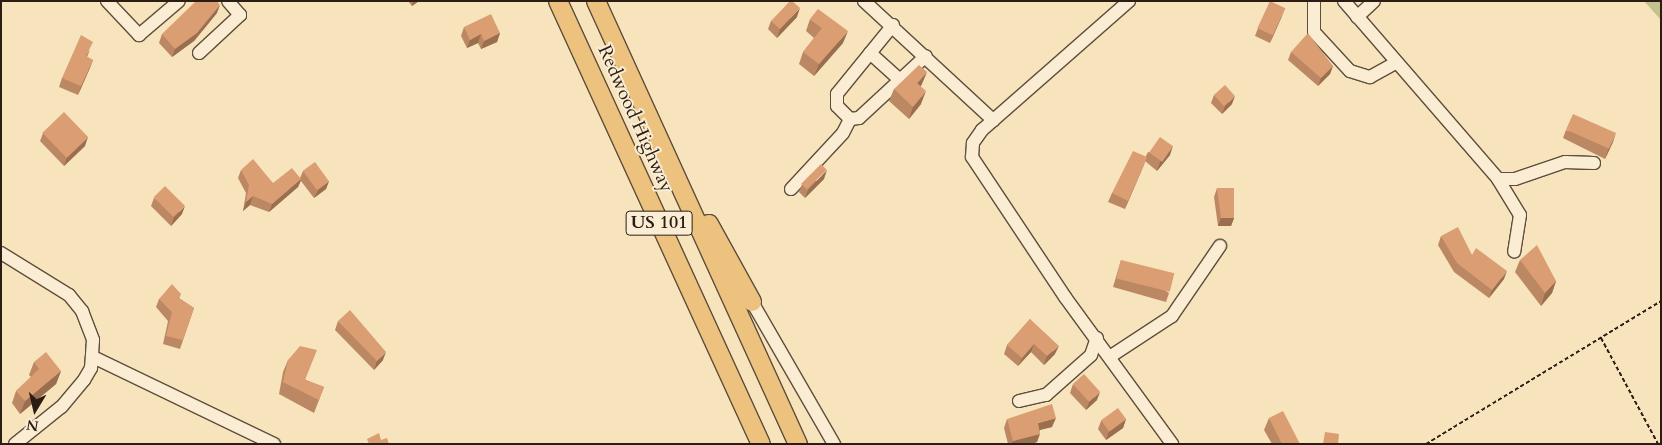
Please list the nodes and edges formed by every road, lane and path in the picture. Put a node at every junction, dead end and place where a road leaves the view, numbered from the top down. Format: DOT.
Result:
graph roads {
  1 [pos="107,1"];
  2 [pos="179,1"];
  3 [pos="228,1"];
  4 [pos="558,1"];
  5 [pos="596,1"];
  6 [pos="864,1"];
  7 [pos="1129,1"];
  8 [pos="1314,1"];
  9 [pos="1344,1"];
  10 [pos="1374,1"];
  11 [pos="1357,17"];
  12 [pos="893,25"];
  13 [pos="199,53"];
  14 [pos="870,53"];
  15 [pos="926,56"];
  16 [pos="1395,63"];
  17 [pos="628,72"];
  18 [pos="900,80"];
  19 [pos="850,119"];
  20 [pos="993,120"];
  21 [pos="1594,163"];
  22 [pos="1498,179"];
  23 [pos="791,188"];
  24 [pos="1220,246"];
  25 [pos="1514,252"];
  26 [pos="1,253"];
  27 [pos="1661,301"];
  28 [pos="752,302"];
  29 [pos="1097,338"];
  30 [pos="1601,338"];
  31 [pos="1111,356"];
  32 [pos="92,357"];
  33 [pos="1019,401"];
  34 [pos="15,444"];
  35 [pos="274,444"];
  36 [pos="761,444"];
  37 [pos="798,444"];
  38 [pos="834,444"];
  39 [pos="1172,444"];
  40 [pos="1426,444"];
  41 [pos="1658,444"];
  1 -- 2 [label="street"];
  3 -- 13 [label="street"];
  4 -- 36 [label="highway, Redwood Highway / US 101"];
  5 -- 17 [label="highway, Redwood Highway / US 101"];
  6 -- 12 [label="street"];
  7 -- 20 [label="street"];
  8 -- 16 [label="street"];
  9 -- 11 [label="street"];
  10 -- 11 [label="street"];
  11 -- 16 [label="street"];
  12 -- 14 [label="street"];
  12 -- 15 [label="street"];
  14 -- 18 [label="street"];
  14 -- 19 [label="street"];
  15 -- 18 [label="street"];
  15 -- 20 [label="street"];
  16 -- 22 [label="street"];
  17 -- 28 [label="highway"];
  17 -- 37 [label="highway, Redwood Highway / US 101"];
  18 -- 19 [label="street"];
  19 -- 23 [label="street"];
  20 -- 29 [label="street"];
  21 -- 22 [label="street"];
  22 -- 25 [label="street"];
  24 -- 31 [label="street"];
  26 -- 32 [label="street"];
  27 -- 30 [label="path"];
  28 -- 38 [label="street"];
  29 -- 31 [label="street"];
  29 -- 33 [label="street"];
  30 -- 40 [label="path"];
  30 -- 41 [label="path"];
  31 -- 39 [label="street"];
  32 -- 34 [label="street"];
  32 -- 35 [label="street"];
}
